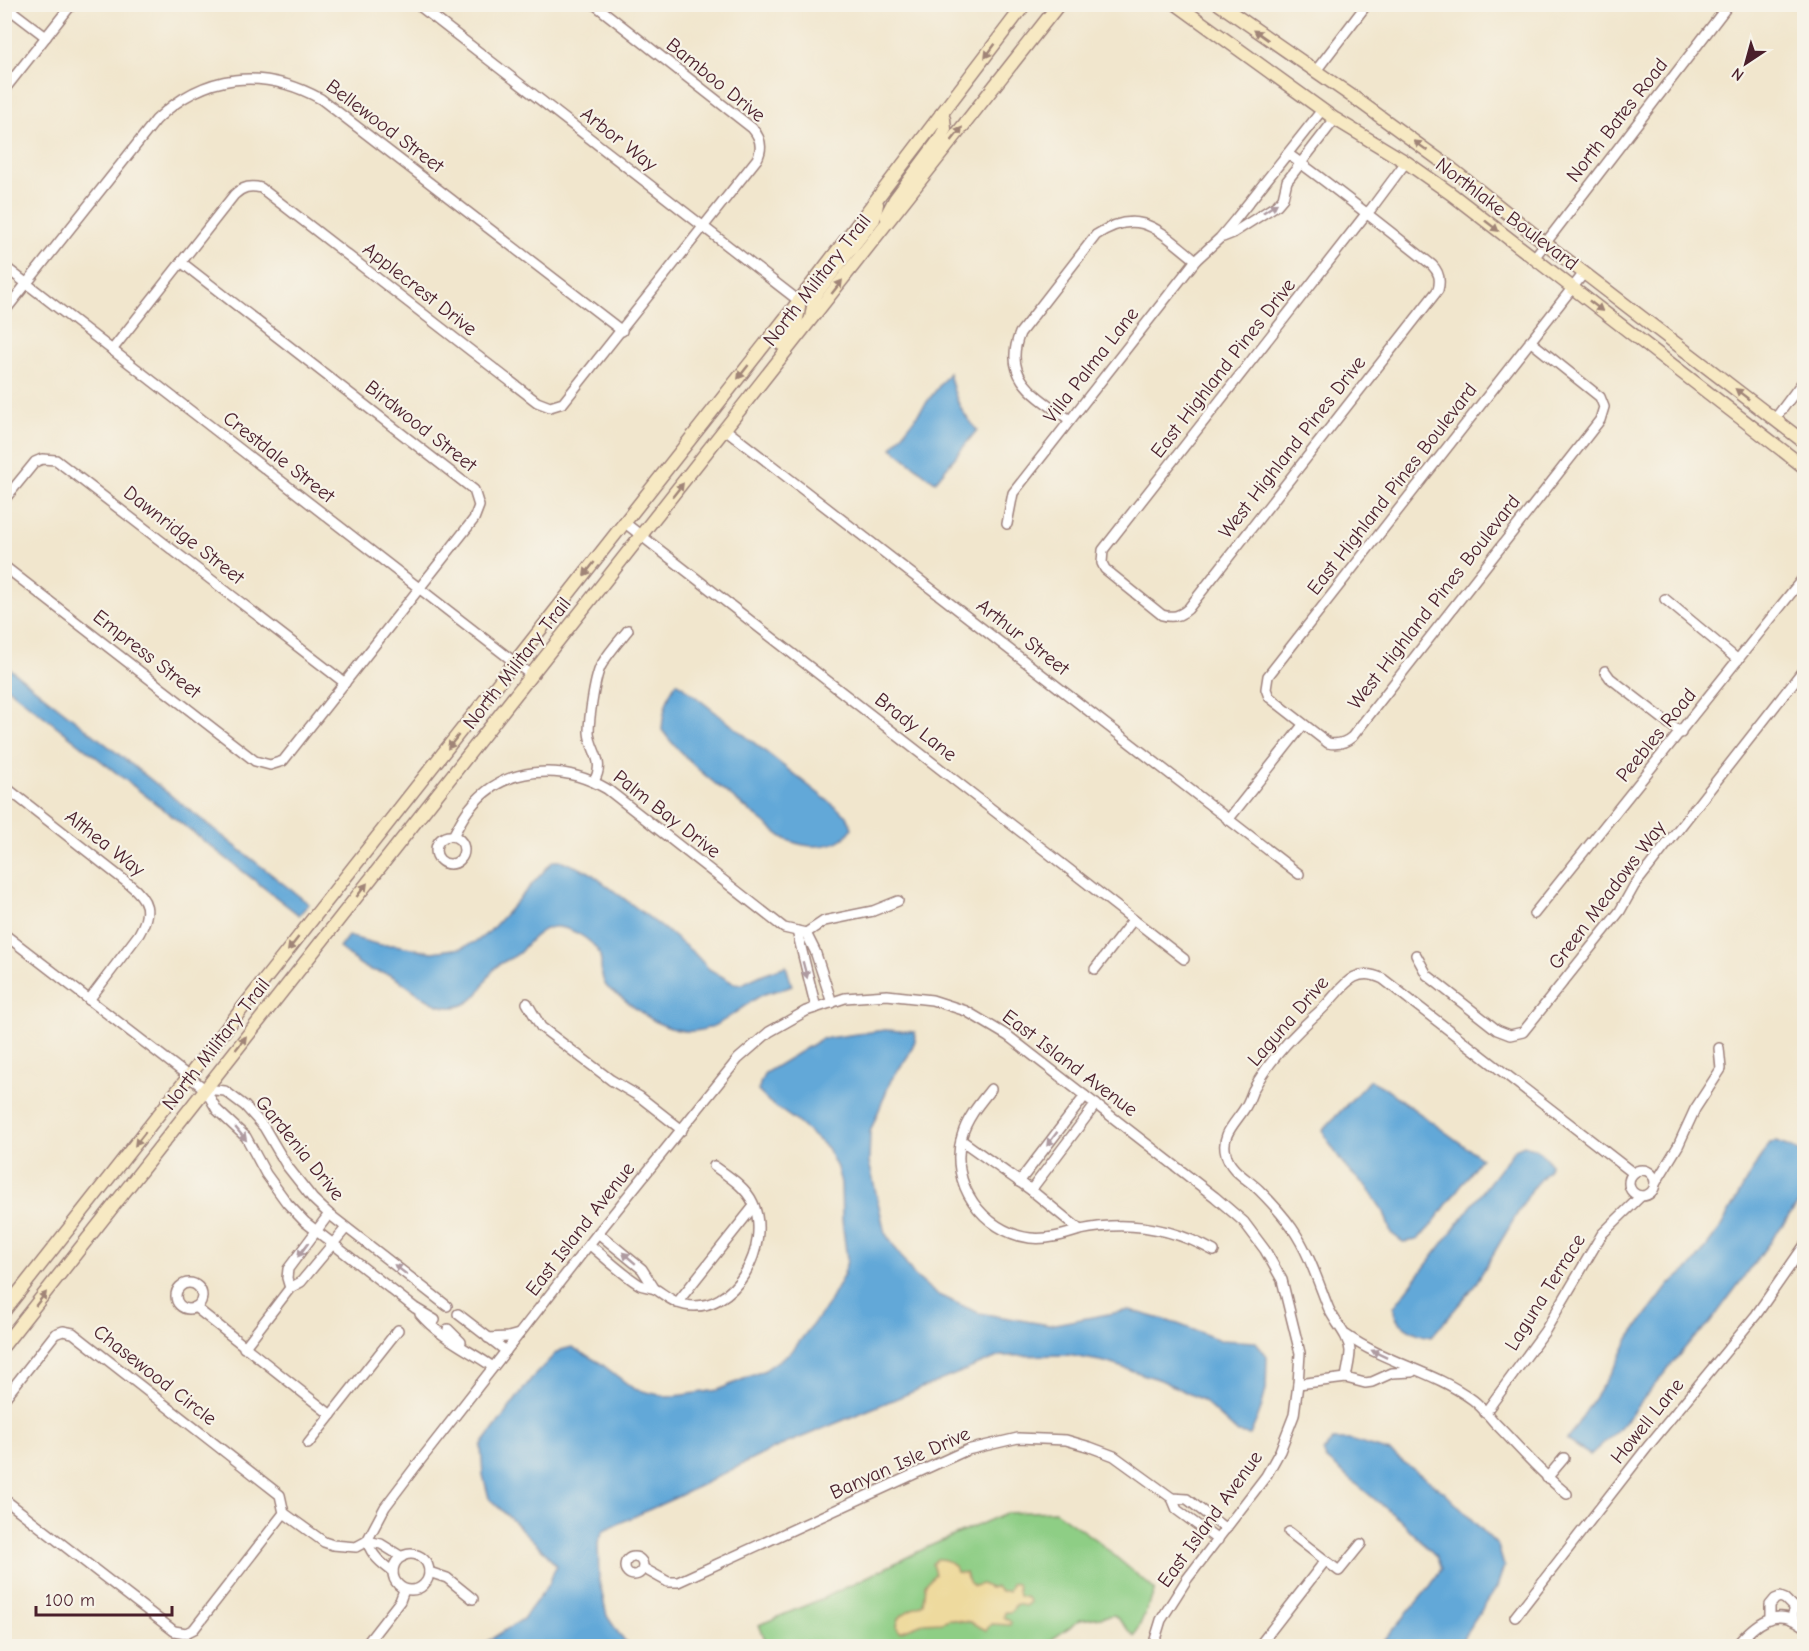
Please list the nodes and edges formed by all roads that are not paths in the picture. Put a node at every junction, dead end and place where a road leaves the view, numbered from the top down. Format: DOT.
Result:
graph roads {
  1 [pos="72,4"];
  2 [pos="417,4"];
  3 [pos="594,4"];
  4 [pos="1026,4"];
  5 [pos="1059,4"];
  6 [pos="1176,4"];
  7 [pos="1219,4"];
  8 [pos="1366,4"];
  9 [pos="1729,4"];
  10 [pos="4,5"];
  11 [pos="46,37"];
  12 [pos="1315,72"];
  13 [pos="4,90"];
  14 [pos="1322,110"];
  15 [pos="941,114"];
  16 [pos="1335,119"];
  17 [pos="1288,154"];
  18 [pos="1300,162"];
  19 [pos="1406,162"];
  20 [pos="878,200"];
  21 [pos="1366,214"];
  22 [pos="704,227"];
  23 [pos="881,231"];
  24 [pos="1220,238"];
  25 [pos="1545,243"];
  26 [pos="1534,258"];
  27 [pos="1196,260"];
  28 [pos="181,262"];
  29 [pos="4,266"];
  30 [pos="1584,273"];
  31 [pos="27,284"];
  32 [pos="1573,288"];
  33 [pos="799,301"];
  34 [pos="4,312"];
  35 [pos="811,319"];
  36 [pos="622,331"];
  37 [pos="1530,341"];
  38 [pos="112,350"];
  39 [pos="1804,380"];
  40 [pos="747,400"];
  41 [pos="1775,419"];
  42 [pos="1070,420"];
  43 [pos="725,429"];
  44 [pos="1804,442"];
  45 [pos="1804,467"];
  46 [pos="4,500"];
  47 [pos="625,523"];
  48 [pos="1007,524"];
  49 [pos="642,536"];
  50 [pos="4,566"];
  51 [pos="1804,577"];
  52 [pos="419,589"];
  53 [pos="1134,594"];
  54 [pos="1665,599"];
  55 [pos="628,630"];
  56 [pos="1738,660"];
  57 [pos="515,663"];
  58 [pos="1804,669"];
  59 [pos="1605,671"];
  60 [pos="531,675"];
  61 [pos="345,683"];
  62 [pos="1303,725"];
  63 [pos="1681,734"];
  64 [pos="270,765"];
  65 [pos="594,781"];
  66 [pos="4,786"];
  67 [pos="1228,820"];
  68 [pos="453,836"];
  69 [pos="1299,874"];
  70 [pos="898,901"];
  71 [pos="1534,914"];
  72 [pos="1133,920"];
  73 [pos="802,932"];
  74 [pos="4,934"];
  75 [pos="1416,955"];
  76 [pos="1184,960"];
  77 [pos="1095,969"];
  78 [pos="89,1000"];
  79 [pos="527,1003"];
  80 [pos="832,1003"];
  81 [pos="816,1008"];
  82 [pos="1719,1048"];
  83 [pos="189,1077"];
  84 [pos="4,1088"];
  85 [pos="205,1089"];
  86 [pos="991,1089"];
  87 [pos="1085,1095"];
  88 [pos="4,1102"];
  89 [pos="1096,1104"];
  90 [pos="682,1130"];
  91 [pos="961,1140"];
  92 [pos="714,1166"];
  93 [pos="1633,1173"];
  94 [pos="1019,1182"];
  95 [pos="1655,1184"];
  96 [pos="1031,1190"];
  97 [pos="1641,1196"];
  98 [pos="754,1206"];
  99 [pos="329,1215"];
  100 [pos="346,1228"];
  101 [pos="1080,1230"];
  102 [pos="317,1231"];
  103 [pos="598,1233"];
  104 [pos="332,1243"];
  105 [pos="590,1245"];
  106 [pos="1804,1246"];
  107 [pos="1214,1251"];
  108 [pos="290,1288"];
  109 [pos="654,1288"];
  110 [pos="428,1291"];
  111 [pos="677,1303"];
  112 [pos="447,1306"];
  113 [pos="195,1307"];
  114 [pos="415,1308"];
  115 [pos="4,1311"];
  116 [pos="459,1314"];
  117 [pos="435,1320"];
  118 [pos="448,1329"];
  119 [pos="398,1330"];
  120 [pos="519,1334"];
  121 [pos="1344,1334"];
  122 [pos="488,1338"];
  123 [pos="4,1345"];
  124 [pos="244,1348"];
  125 [pos="470,1351"];
  126 [pos="506,1352"];
  127 [pos="493,1367"];
  128 [pos="1417,1372"];
  129 [pos="1346,1378"];
  130 [pos="1298,1384"];
  131 [pos="4,1399"];
  132 [pos="1485,1413"];
  133 [pos="331,1415"];
  134 [pos="308,1444"];
  135 [pos="1564,1458"];
  136 [pos="1547,1479"];
  137 [pos="1567,1494"];
  138 [pos="1172,1498"];
  139 [pos="4,1499"];
  140 [pos="284,1513"];
  141 [pos="1226,1529"];
  142 [pos="1289,1532"];
  143 [pos="1218,1540"];
  144 [pos="367,1541"];
  145 [pos="1360,1544"];
  146 [pos="402,1557"];
  147 [pos="1325,1561"];
  148 [pos="643,1568"];
  149 [pos="393,1572"];
  150 [pos="429,1572"];
  151 [pos="404,1590"];
  152 [pos="473,1599"];
  153 [pos="1515,1617"];
  154 [pos="1770,1619"];
  155 [pos="1792,1620"];
  156 [pos="1804,1626"];
  157 [pos="365,1647"];
  158 [pos="1153,1647"];
  159 [pos="1259,1647"];
  160 [pos="1736,1647"];
  1 -- 11 [label="street"];
  2 -- 22 [label="street, Arbor Way"];
  3 -- 22 [label="street, Bamboo Drive"];
  4 -- 15 [label="main road, North Military Trail, one-way"];
  23 -- 5 [label="main road, North Military Trail, one-way"];
  6 -- 14 [label="main road, Northlake Boulevard"];
  12 -- 7 [label="main road, Northlake Boulevard, one-way"];
  8 -- 12 [label="street"];
  9 -- 25 [label="street, North Bates Road"];
  10 -- 11 [label="street"];
  11 -- 13 [label="street"];
  25 -- 12 [label="main road, Northlake Boulevard, one-way"];
  14 -- 16 [label="main road, Northlake Boulevard"];
  14 -- 17 [label="street, Villa Palma Lane"];
  15 -- 20 [label="main road, North Military Trail"];
  15 -- 23 [label="main road"];
  16 -- 18 [label="street, Villa Palma Lane"];
  16 -- 19 [label="main road, Northlake Boulevard"];
  17 -- 18 [label="street"];
  17 -- 24 [label="street, Villa Palma Lane"];
  18 -- 21 [label="street"];
  24 -- 18 [label="street, Villa Palma Lane, one-way"];
  19 -- 21 [label="street, East Highland Pines Drive"];
  19 -- 26 [label="main road, Northlake Boulevard, one-way"];
  20 -- 33 [label="main road, North Military Trail"];
  20 -- 35 [label="main road"];
  21 -- 53 [label="street, East Highland Pines Drive"];
  21 -- 53 [label="street, West Highland Pines Drive"];
  22 -- 33 [label="street, Arbor Way"];
  22 -- 36 [label="street, Applecrest Drive"];
  35 -- 23 [label="main road, North Military Trail, one-way"];
  24 -- 27 [label="street, Villa Palma Lane"];
  25 -- 26 [label="street, North Bates Road"];
  25 -- 30 [label="main road, Northlake Boulevard"];
  26 -- 32 [label="main road, Northlake Boulevard"];
  27 -- 42 [label="street, Villa Palma Lane"];
  27 -- 42 [label="street"];
  28 -- 36 [label="street, Applecrest Drive"];
  28 -- 38 [label="street, Applecrest Drive"];
  28 -- 52 [label="street, Birdwood Street"];
  29 -- 31 [label="street, Crestdale Street"];
  30 -- 32 [label="street, East Highland Pines Boulevard"];
  41 -- 30 [label="main road, Northlake Boulevard, one-way"];
  31 -- 34 [label="street, Bellewood Street"];
  31 -- 36 [label="street, Bellewood Street"];
  31 -- 38 [label="street, Crestdale Street"];
  32 -- 37 [label="street, East Highland Pines Boulevard"];
  32 -- 45 [label="main road, Northlake Boulevard, one-way"];
  33 -- 40 [label="main road"];
  33 -- 47 [label="main road, North Military Trail, one-way"];
  35 -- 40 [label="main road, North Military Trail"];
  37 -- 62 [label="street, East Highland Pines Boulevard"];
  37 -- 62 [label="street, West Highland Pines Boulevard"];
  38 -- 52 [label="street, Crestdale Street"];
  39 -- 41 [label="street"];
  40 -- 43 [label="main road, North Military Trail"];
  41 -- 44 [label="main road, Northlake Boulevard"];
  42 -- 48 [label="street, Villa Palma Lane"];
  49 -- 43 [label="main road, North Military Trail, one-way"];
  43 -- 67 [label="street, Arthur Street"];
  46 -- 61 [label="street, Dawnridge Street"];
  47 -- 49 [label="street, Brady Lane"];
  47 -- 57 [label="main road, North Military Trail, one-way"];
  49 -- 60 [label="main road, North Military Trail"];
  49 -- 72 [label="street, Brady Lane"];
  50 -- 64 [label="street, Empress Street"];
  51 -- 56 [label="street, Peebles Road"];
  52 -- 57 [label="street, Crestdale Street"];
  52 -- 61 [label="street, Birdwood Street"];
  54 -- 56 [label="street"];
  55 -- 65 [label="street"];
  56 -- 63 [label="street, Peebles Road"];
  57 -- 60 [label="street, Crestdale Street"];
  57 -- 83 [label="main road, North Military Trail, one-way"];
  58 -- 75 [label="street, Green Meadows Way"];
  59 -- 63 [label="street"];
  85 -- 60 [label="main road, North Military Trail, one-way"];
  61 -- 64 [label="street, Birdwood Street"];
  62 -- 67 [label="street"];
  63 -- 71 [label="street, Peebles Road"];
  65 -- 68 [label="street, Palm Bay Drive"];
  65 -- 73 [label="street, Palm Bay Drive"];
  66 -- 78 [label="street, Althea Way"];
  67 -- 69 [label="street, Arthur Street"];
  70 -- 73 [label="street"];
  72 -- 76 [label="street, Brady Lane"];
  72 -- 77 [label="street"];
  73 -- 80 [label="street"];
  73 -- 81 [label="street, one-way"];
  74 -- 78 [label="street, Gardenia Drive"];
  78 -- 83 [label="street, Gardenia Drive"];
  79 -- 90 [label="street"];
  80 -- 81 [label="street, East Island Avenue"];
  80 -- 87 [label="street, East Island Avenue"];
  81 -- 90 [label="street, East Island Avenue"];
  82 -- 95 [label="street, Laguna Terrace"];
  83 -- 85 [label="street, Gardenia Drive"];
  83 -- 115 [label="main road, North Military Trail, one-way"];
  84 -- 88 [label="street"];
  85 -- 99 [label="street, Gardenia Drive"];
  85 -- 102 [label="street, Gardenia Drive, one-way"];
  123 -- 85 [label="main road, North Military Trail, one-way"];
  86 -- 91 [label="street"];
  87 -- 89 [label="street, East Island Avenue"];
  87 -- 94 [label="street, one-way"];
  89 -- 96 [label="street"];
  89 -- 130 [label="street, East Island Avenue"];
  90 -- 103 [label="street, East Island Avenue"];
  91 -- 94 [label="street"];
  91 -- 101 [label="street"];
  92 -- 98 [label="street"];
  93 -- 95 [label="street"];
  93 -- 97 [label="street"];
  93 -- 121 [label="street, Laguna Drive"];
  94 -- 96 [label="street"];
  95 -- 97 [label="street, Laguna Terrace"];
  96 -- 101 [label="street"];
  97 -- 132 [label="street, Laguna Terrace"];
  98 -- 111 [label="street"];
  98 -- 111 [label="street"];
  99 -- 100 [label="street, Gardenia Drive"];
  99 -- 102 [label="street"];
  100 -- 104 [label="street"];
  110 -- 100 [label="street, Gardenia Drive, one-way"];
  101 -- 107 [label="street"];
  102 -- 104 [label="street, Gardenia Drive"];
  102 -- 108 [label="street, one-way"];
  103 -- 105 [label="street, East Island Avenue"];
  109 -- 103 [label="street, one-way"];
  104 -- 108 [label="street"];
  104 -- 114 [label="street, Gardenia Drive"];
  105 -- 109 [label="street"];
  105 -- 120 [label="street, East Island Avenue"];
  106 -- 153 [label="street, Howell Lane"];
  108 -- 124 [label="street"];
  109 -- 111 [label="street"];
  110 -- 112 [label="street, Gardenia Drive"];
  110 -- 114 [label="street"];
  113 -- 124 [label="street"];
  114 -- 117 [label="street, Gardenia Drive"];
  114 -- 125 [label="street, Gardenia Drive"];
  116 -- 122 [label="street"];
  118 -- 125 [label="street, Gardenia Drive"];
  119 -- 133 [label="street"];
  120 -- 122 [label="street"];
  120 -- 126 [label="street, East Island Avenue"];
  128 -- 121 [label="street, one-way"];
  121 -- 129 [label="street, Laguna Drive"];
  122 -- 126 [label="street"];
  124 -- 133 [label="street"];
  125 -- 127 [label="street, Gardenia Drive"];
  126 -- 127 [label="street, East Island Avenue"];
  127 -- 144 [label="street, East Island Avenue"];
  128 -- 129 [label="street"];
  128 -- 132 [label="street"];
  129 -- 130 [label="street"];
  130 -- 141 [label="street, East Island Avenue"];
  131 -- 140 [label="street, Chasewood Circle"];
  132 -- 136 [label="street"];
  133 -- 134 [label="street"];
  135 -- 136 [label="street"];
  136 -- 137 [label="street"];
  138 -- 141 [label="street, Banyan Isle Drive"];
  138 -- 143 [label="street, Banyan Isle Drive"];
  138 -- 148 [label="street, Banyan Isle Drive"];
  139 -- 140 [label="street"];
  140 -- 144 [label="street, Chasewood Circle"];
  141 -- 143 [label="street, East Island Avenue"];
  142 -- 147 [label="street"];
  143 -- 158 [label="street, East Island Avenue"];
  144 -- 146 [label="street"];
  144 -- 149 [label="street"];
  145 -- 147 [label="street"];
  146 -- 149 [label="street"];
  146 -- 150 [label="street"];
  147 -- 159 [label="street"];
  149 -- 151 [label="street"];
  150 -- 151 [label="street"];
  150 -- 152 [label="street"];
  151 -- 157 [label="street"];
  154 -- 155 [label="street"];
  154 -- 155 [label="street"];
  154 -- 160 [label="street"];
  155 -- 156 [label="street"];
}
